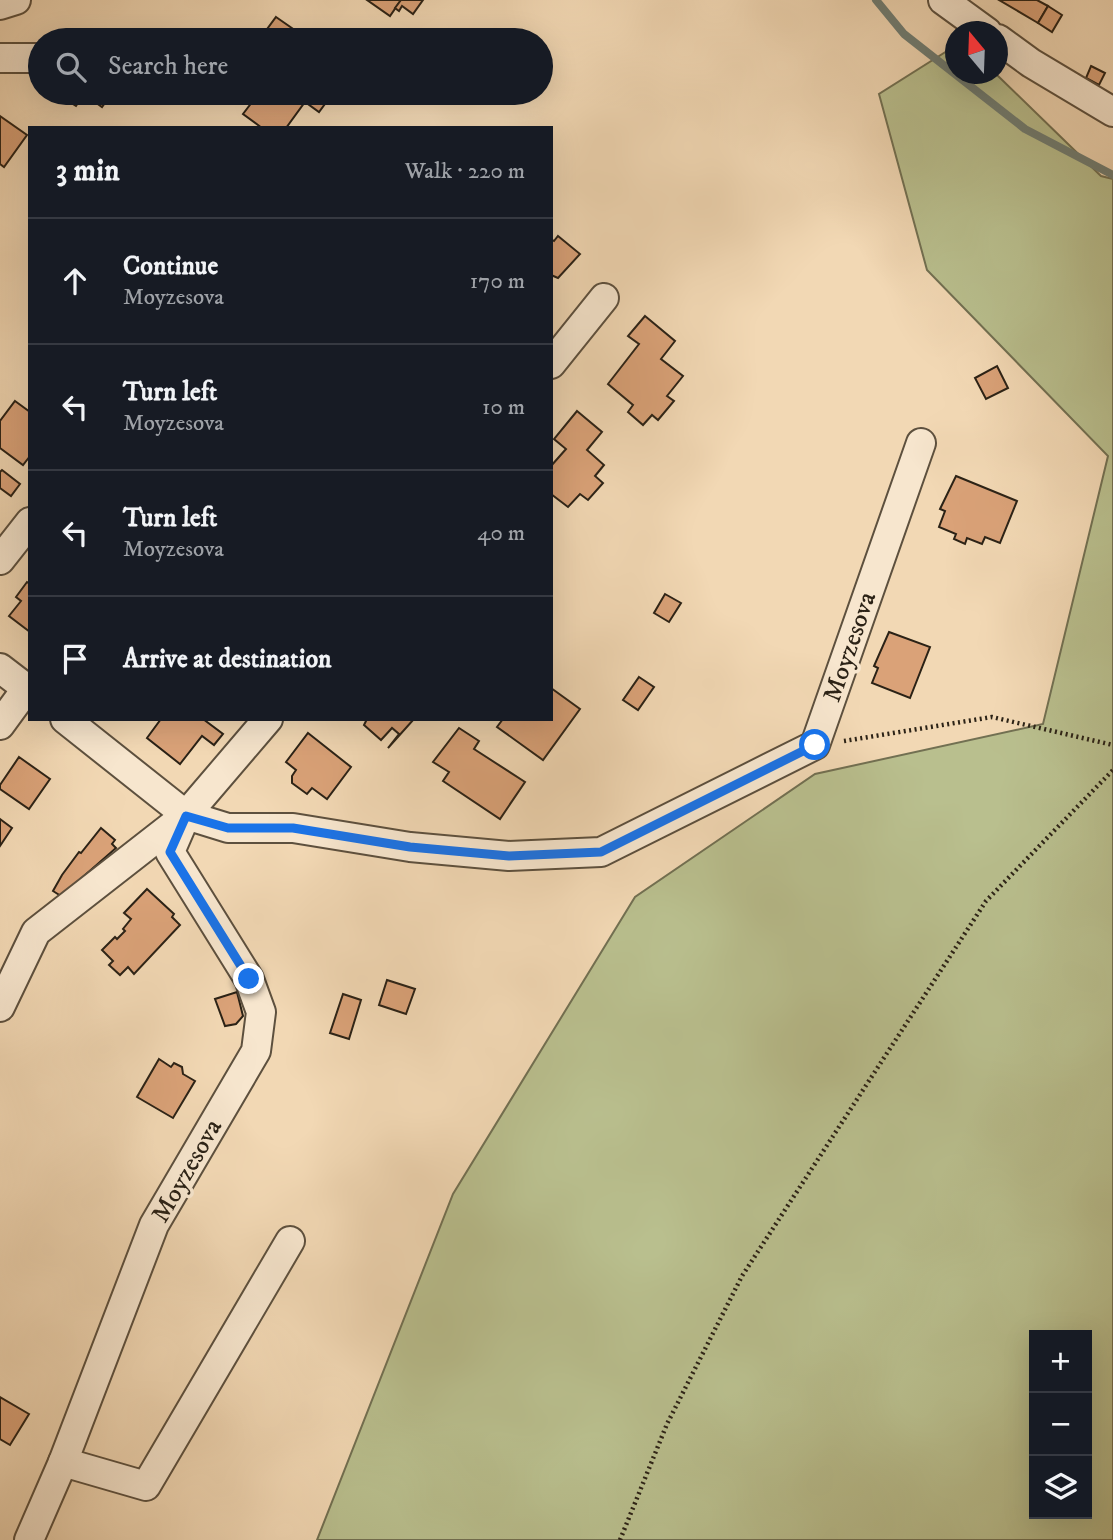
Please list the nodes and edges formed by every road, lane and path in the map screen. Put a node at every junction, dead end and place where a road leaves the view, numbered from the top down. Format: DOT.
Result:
graph roads {
  1 [pos="16,0"];
  2 [pos="943,0"];
  3 [pos="0,5"];
  4 [pos="972,21"];
  5 [pos="1008,46"];
  6 [pos="0,58"];
  7 [pos="28,58"];
  8 [pos="1113,112"];
  9 [pos="604,298"];
  10 [pos="553,362"];
  11 [pos="921,443"];
  12 [pos="28,525"];
  13 [pos="0,560"];
  14 [pos="0,668"];
  15 [pos="28,690"];
  16 [pos="67,721"];
  17 [pos="266,721"];
  18 [pos="0,725"];
  19 [pos="815,745"];
  20 [pos="1113,745"];
  21 [pos="1113,770"];
  22 [pos="186,816"];
  23 [pos="0,1007"];
  24 [pos="290,1241"];
  25 [pos="62,1462"];
  26 [pos="29,1540"];
  27 [pos="620,1540"];
  1 -- 3 [label="street"];
  2 -- 4 [label="street"];
  5 -- 8 [label="street"];
  6 -- 7 [label="street"];
  9 -- 10 [label="street"];
  11 -- 19 [label="street, Moyzesova"];
  12 -- 13 [label="street"];
  14 -- 15 [label="street"];
  15 -- 18 [label="street"];
  16 -- 22 [label="street"];
  17 -- 22 [label="street, Moyzesova"];
  19 -- 20 [label="path"];
  19 -- 22 [label="street"];
  21 -- 27 [label="path"];
  22 -- 23 [label="street, Moyzesova"];
  22 -- 25 [label="street, Moyzesova"];
  24 -- 25 [label="street"];
  25 -- 26 [label="street, Moyzesova"];
}
